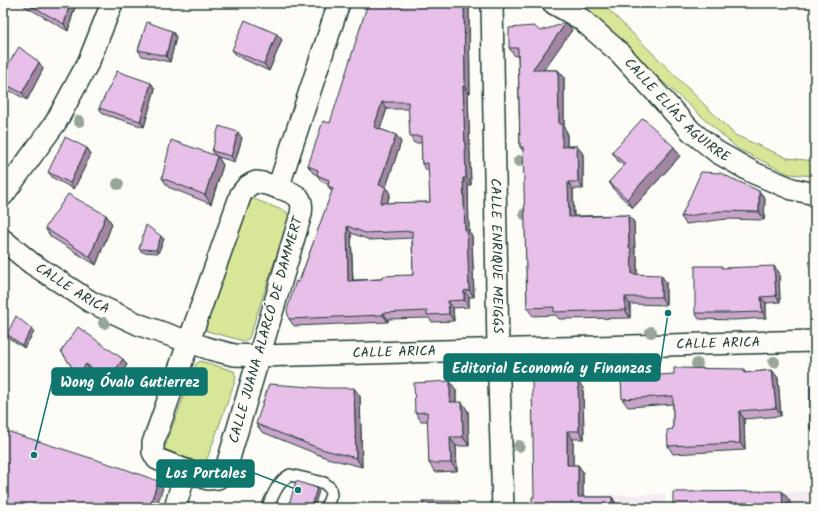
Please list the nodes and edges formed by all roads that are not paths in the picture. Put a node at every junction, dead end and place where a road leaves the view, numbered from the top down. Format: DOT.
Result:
graph roads {
  1 [pos="112,3"];
  2 [pos="338,3"];
  3 [pos="492,3"];
  4 [pos="554,3"];
  5 [pos="278,188"];
  6 [pos="815,194"];
  7 [pos="3,195"];
  8 [pos="3,240"];
  9 [pos="815,341"];
  10 [pos="189,343"];
  11 [pos="498,349"];
  12 [pos="259,356"];
  13 [pos="186,470"];
  14 [pos="175,508"];
  15 [pos="267,508"];
  16 [pos="326,508"];
  17 [pos="502,508"];
  1 -- 7 [label="street"];
  2 -- 5 [label="street"];
  3 -- 11 [label="street, CALLE ENRIQUE MEIGGS"];
  4 -- 6 [label="street, CALLE ELÍAS AGUIRRE"];
  5 -- 10 [label="street, CALLE JUANA ALARCÓ DE DAMMERT"];
  5 -- 12 [label="street, CALLE JUANA ALARCÓ DE DAMMERT"];
  8 -- 10 [label="street, CALLE ARICA"];
  9 -- 11 [label="street, CALLE ARICA"];
  10 -- 12 [label="street, CALLE ARICA"];
  10 -- 13 [label="street, CALLE JUANA ALARCÓ DE DAMMERT"];
  11 -- 12 [label="street, CALLE ARICA"];
  11 -- 17 [label="street, CALLE ENRIQUE MEIGGS"];
  12 -- 13 [label="street, CALLE JUANA ALARCÓ DE DAMMERT"];
  13 -- 14 [label="street"];
  15 -- 16 [label="lane"];
}
